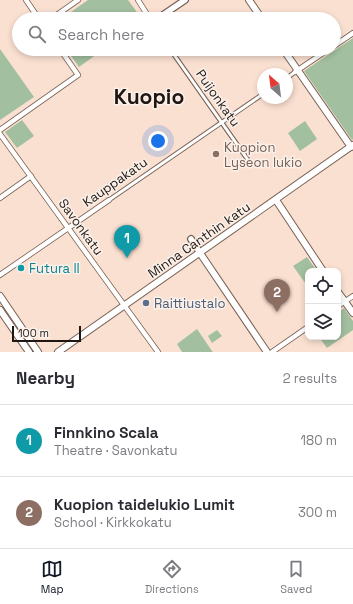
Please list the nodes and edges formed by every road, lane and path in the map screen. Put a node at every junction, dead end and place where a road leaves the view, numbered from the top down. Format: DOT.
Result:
graph roads {
  1 [pos="26,0"];
  2 [pos="78,0"];
  3 [pos="138,0"];
  4 [pos="185,0"];
  5 [pos="249,0"];
  6 [pos="35,12"];
  7 [pos="62,12"];
  8 [pos="146,12"];
  9 [pos="167,12"];
  10 [pos="257,12"];
  11 [pos="353,32"];
  12 [pos="341,41"];
  13 [pos="65,56"];
  14 [pos="175,56"];
  15 [pos="287,56"];
  16 [pos="318,56"];
  17 [pos="296,71"];
  18 [pos="293,73"];
  19 [pos="257,98"];
  20 [pos="222,122"];
  21 [pos="0,130"];
  22 [pos="0,134"];
  23 [pos="352,147"];
  24 [pos="248,160"];
  25 [pos="31,176"];
  26 [pos="0,198"];
  27 [pos="109,200"];
  28 [pos="276,200"];
  29 [pos="69,228"];
  30 [pos="190,239"];
  31 [pos="200,253"];
  32 [pos="322,268"];
  33 [pos="0,275"];
  34 [pos="0,296"];
  35 [pos="341,296"];
  36 [pos="353,296"];
  37 [pos="345,301"];
  38 [pos="341,304"];
  39 [pos="124,306"];
  40 [pos="0,310"];
  41 [pos="353,313"];
  42 [pos="305,329"];
  43 [pos="29,352"];
  44 [pos="38,352"];
  45 [pos="58,352"];
  46 [pos="158,352"];
  47 [pos="267,352"];
  48 [pos="272,352"];
  1 -- 6 [label="street"];
  2 -- 7 [label="street"];
  3 -- 8 [label="street"];
  4 -- 9 [label="street"];
  5 -- 10 [label="main road"];
  11 -- 12 [label="street"];
  13 -- 21 [label="street"];
  14 -- 20 [label="street, Puijonkatu"];
  15 -- 17 [label="main road"];
  16 -- 17 [label="street"];
  17 -- 18 [label="street"];
  17 -- 23 [label="main road"];
  19 -- 20 [label="street, Kauppakatu"];
  20 -- 24 [label="street, Puijonkatu"];
  20 -- 27 [label="street, Kauppakatu"];
  22 -- 25 [label="street, Savonkatu"];
  23 -- 28 [label="main road, Minna Canthin katu"];
  25 -- 26 [label="street"];
  25 -- 29 [label="street, Savonkatu"];
  27 -- 29 [label="street, Kauppakatu"];
  28 -- 31 [label="main road, Minna Canthin katu"];
  28 -- 32 [label="main road"];
  29 -- 33 [label="street, Kauppakatu"];
  29 -- 39 [label="street, Savonkatu"];
  30 -- 31 [label="street"];
  31 -- 39 [label="main road, Minna Canthin katu"];
  31 -- 47 [label="main road"];
  34 -- 44 [label="main road"];
  35 -- 37 [label="main road"];
  36 -- 37 [label="street"];
  37 -- 38 [label="street"];
  37 -- 41 [label="main road"];
  39 -- 45 [label="main road, Minna Canthin katu"];
  39 -- 46 [label="street, Savonkatu"];
  40 -- 43 [label="main road"];
  42 -- 48 [label="street"];
}
